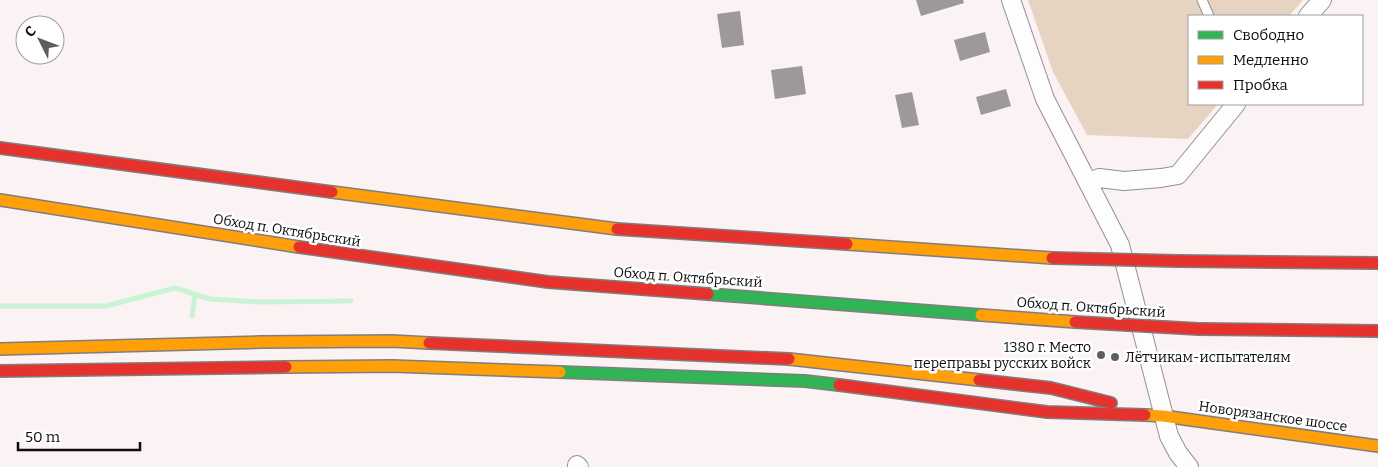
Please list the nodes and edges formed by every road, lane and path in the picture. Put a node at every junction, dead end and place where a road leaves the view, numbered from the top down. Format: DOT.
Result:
graph roads {
  1 [pos="1011,0"];
  2 [pos="1202,0"];
  3 [pos="1322,0"];
  4 [pos="1209,15"];
  5 [pos="1309,15"];
  6 [pos="1235,105"];
  7 [pos="0,148"];
  8 [pos="1088,183"];
  9 [pos="0,200"];
  10 [pos="1378,262"];
  11 [pos="1378,331"];
  12 [pos="0,349"];
  13 [pos="0,371"];
  14 [pos="1163,416"];
  15 [pos="1378,446"];
  16 [pos="1189,467"];
  1 -- 8 [label="street"];
  2 -- 4 [label="lane"];
  3 -- 5 [label="street"];
  6 -- 8 [label="street"];
  7 -- 10 [label="main road, bridge"];
  8 -- 14 [label="street"];
  9 -- 11 [label="main road, Обход п. Октябрьский, bridge"];
  12 -- 14 [label="main road"];
  13 -- 14 [label="main road"];
  14 -- 15 [label="main road, Новорязанское шоссе"];
  14 -- 16 [label="street"];
}
